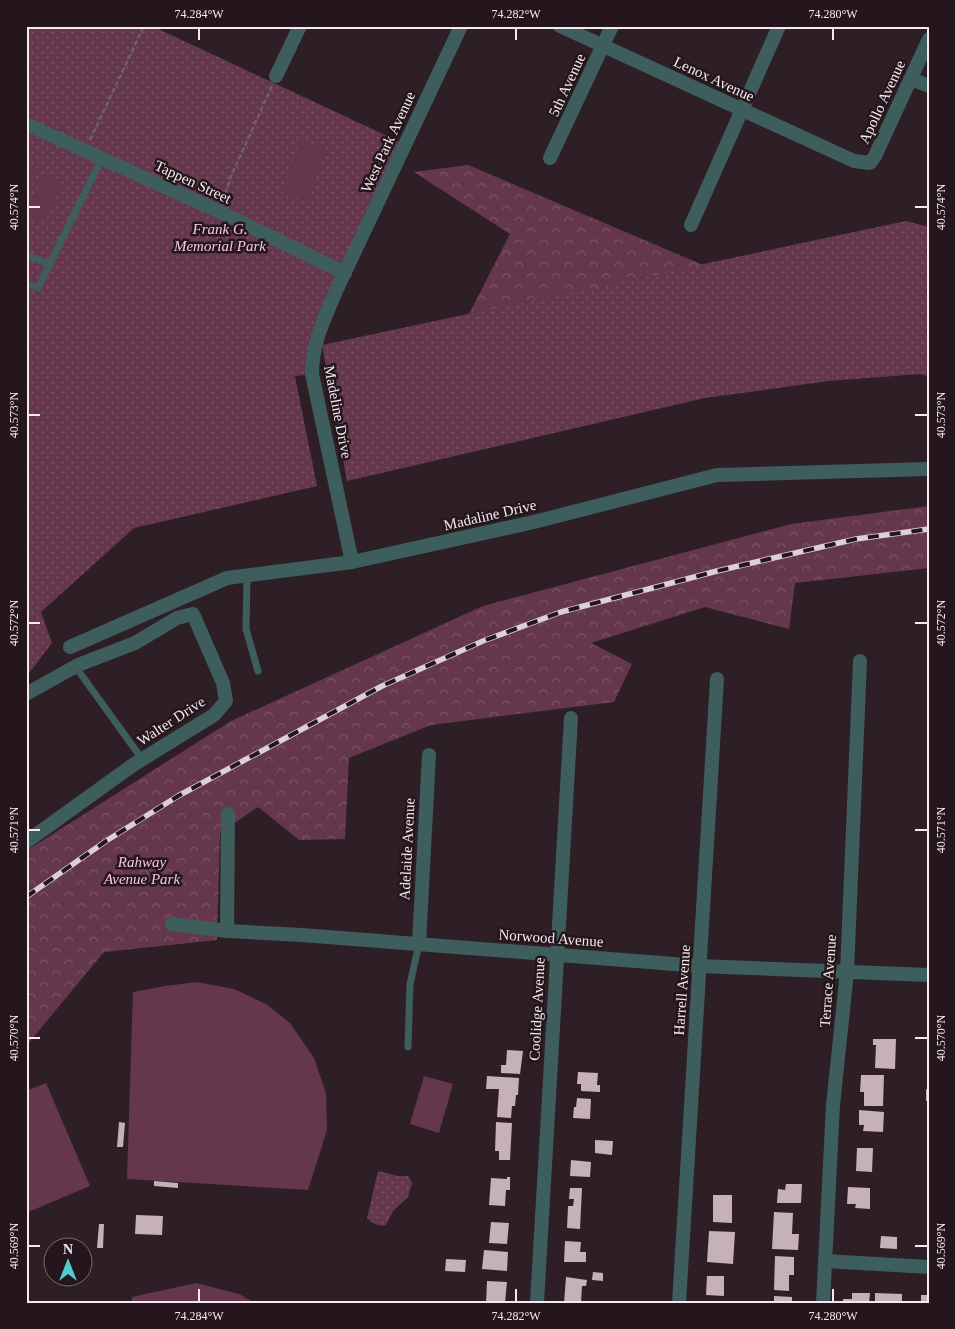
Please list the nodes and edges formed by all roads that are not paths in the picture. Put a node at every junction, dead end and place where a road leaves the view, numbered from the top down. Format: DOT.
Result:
graph roads {
  1 [pos="300,26"];
  2 [pos="461,26"];
  3 [pos="560,26"];
  4 [pos="612,26"];
  5 [pos="779,26"];
  6 [pos="929,39"];
  7 [pos="603,46"];
  8 [pos="276,76"];
  9 [pos="912,79"];
  10 [pos="929,86"];
  11 [pos="743,110"];
  12 [pos="26,124"];
  13 [pos="102,158"];
  14 [pos="550,158"];
  15 [pos="854,161"];
  16 [pos="691,224"];
  17 [pos="26,255"];
  18 [pos="50,264"];
  19 [pos="345,273"];
  20 [pos="26,284"];
  21 [pos="929,468"];
  22 [pos="352,562"];
  23 [pos="248,576"];
  24 [pos="70,647"];
  25 [pos="860,661"];
  26 [pos="75,666"];
  27 [pos="258,670"];
  28 [pos="717,679"];
  29 [pos="26,694"];
  30 [pos="571,718"];
  31 [pos="428,755"];
  32 [pos="142,759"];
  33 [pos="228,814"];
  34 [pos="26,842"];
  35 [pos="172,924"];
  36 [pos="227,931"];
  37 [pos="419,944"];
  38 [pos="557,955"];
  39 [pos="700,966"];
  40 [pos="847,972"];
  41 [pos="929,975"];
  42 [pos="408,1047"];
  43 [pos="825,1262"];
  44 [pos="929,1267"];
  45 [pos="537,1303"];
  46 [pos="679,1303"];
  47 [pos="822,1303"];
  1 -- 8 [label="street"];
  2 -- 19 [label="street, West Park Avenue"];
  3 -- 7 [label="street, Lenox Avenue"];
  4 -- 7 [label="street, 5th Avenue"];
  5 -- 11 [label="street"];
  6 -- 9 [label="street, Apollo Avenue"];
  7 -- 11 [label="street, Lenox Avenue"];
  7 -- 14 [label="street, 5th Avenue"];
  9 -- 10 [label="street"];
  9 -- 15 [label="street, Apollo Avenue"];
  11 -- 15 [label="street, Lenox Avenue"];
  11 -- 16 [label="street"];
  12 -- 13 [label="street, Tappen Street"];
  13 -- 18 [label="lane"];
  13 -- 19 [label="street, Tappen Street"];
  17 -- 18 [label="lane"];
  18 -- 20 [label="lane"];
  19 -- 22 [label="street, Madeline Drive"];
  21 -- 22 [label="street, Madaline Drive"];
  22 -- 23 [label="street, Madaline Drive"];
  23 -- 24 [label="street, Madaline Drive"];
  23 -- 27 [label="lane"];
  25 -- 40 [label="street, Terrace Avenue"];
  26 -- 29 [label="street, Walter Drive"];
  26 -- 32 [label="lane"];
  26 -- 32 [label="street, Walter Drive"];
  28 -- 39 [label="street, Harrell Avenue"];
  30 -- 38 [label="street, Coolidge Avenue"];
  31 -- 37 [label="street, Adelaide Avenue"];
  32 -- 34 [label="street, Walter Drive"];
  33 -- 36 [label="street"];
  35 -- 36 [label="street, Norwood Avenue"];
  36 -- 37 [label="street, Norwood Avenue"];
  37 -- 38 [label="street, Norwood Avenue"];
  37 -- 42 [label="lane"];
  38 -- 39 [label="street, Norwood Avenue"];
  38 -- 45 [label="street, Coolidge Avenue"];
  39 -- 40 [label="street, Norwood Avenue"];
  39 -- 46 [label="street, Harrell Avenue"];
  40 -- 41 [label="street, Norwood Avenue"];
  40 -- 43 [label="street, Terrace Avenue"];
  43 -- 44 [label="street"];
  43 -- 47 [label="street, Terrace Avenue"];
}
